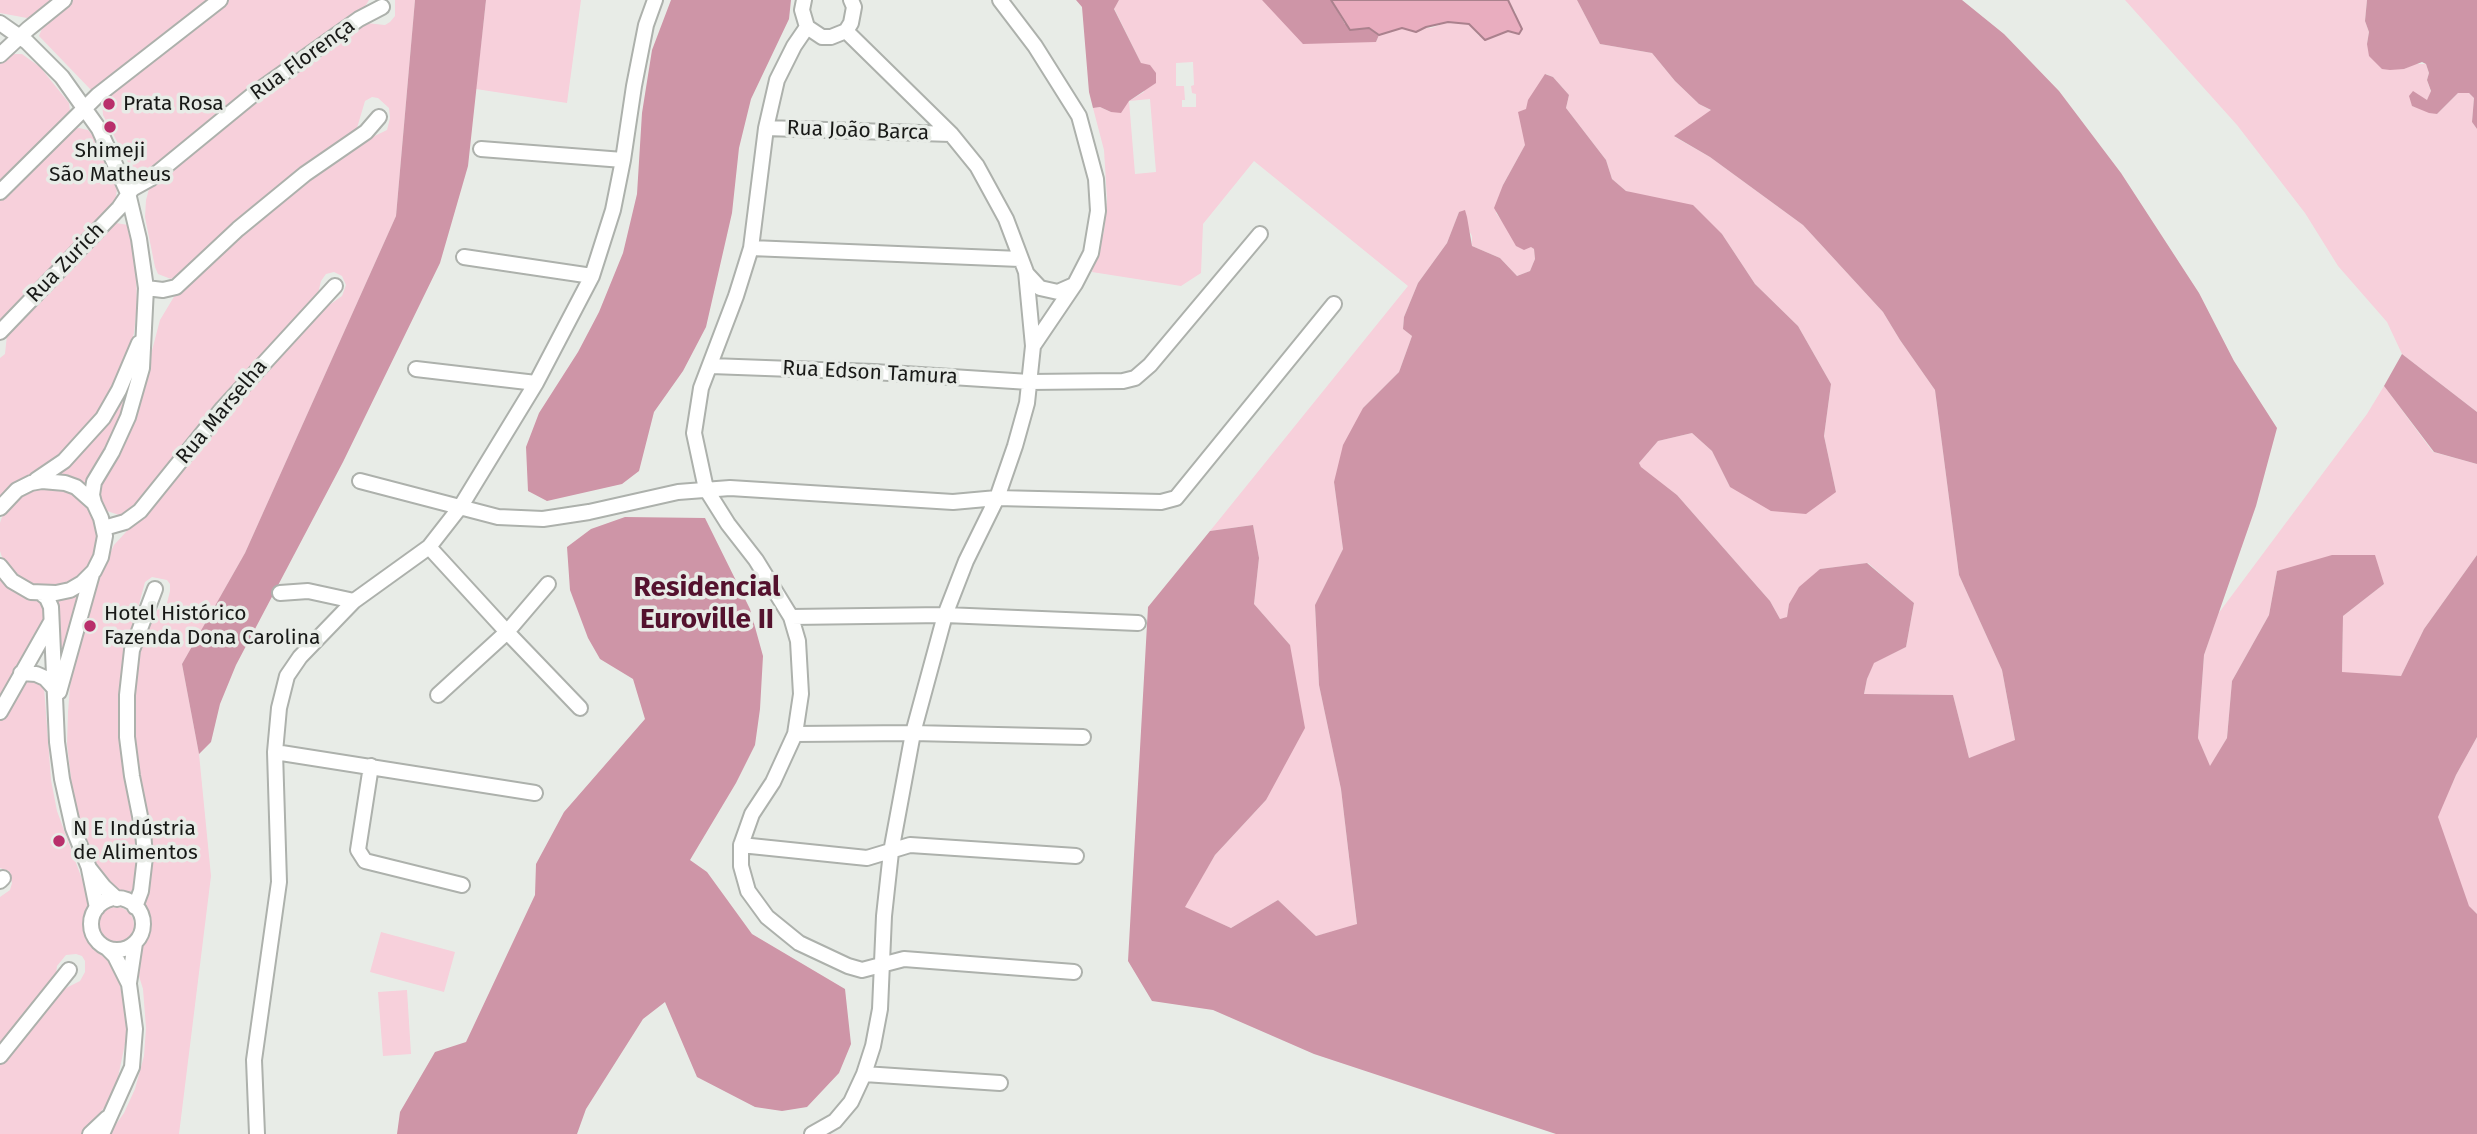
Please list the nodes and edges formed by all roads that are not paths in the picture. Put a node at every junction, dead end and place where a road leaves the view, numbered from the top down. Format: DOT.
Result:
graph roads {
  1 [pos="64,0"];
  2 [pos="220,0"];
  3 [pos="655,0"];
  4 [pos="804,0"];
  5 [pos="851,0"];
  6 [pos="1000,0"];
  7 [pos="382,7"];
  8 [pos="0,23"];
  9 [pos="807,27"];
  10 [pos="846,31"];
  11 [pos="20,36"];
  12 [pos="0,55"];
  13 [pos="85,108"];
  14 [pos="379,117"];
  15 [pos="766,128"];
  16 [pos="951,134"];
  17 [pos="481,149"];
  18 [pos="623,160"];
  19 [pos="0,192"];
  20 [pos="128,193"];
  21 [pos="1259,234"];
  22 [pos="751,248"];
  23 [pos="464,257"];
  24 [pos="1023,265"];
  25 [pos="592,276"];
  26 [pos="1075,284"];
  27 [pos="335,286"];
  28 [pos="146,288"];
  29 [pos="1334,304"];
  30 [pos="144,328"];
  31 [pos="0,332"];
  32 [pos="1033,346"];
  33 [pos="711,366"];
  34 [pos="416,369"];
  35 [pos="1029,382"];
  36 [pos="536,383"];
  37 [pos="360,481"];
  38 [pos="31,483"];
  39 [pos="706,489"];
  40 [pos="997,498"];
  41 [pos="93,503"];
  42 [pos="461,506"];
  43 [pos="0,508"];
  44 [pos="104,528"];
  45 [pos="429,547"];
  46 [pos="0,566"];
  47 [pos="93,572"];
  48 [pos="548,584"];
  49 [pos="155,589"];
  50 [pos="280,593"];
  51 [pos="42,594"];
  52 [pos="354,601"];
  53 [pos="945,615"];
  54 [pos="791,617"];
  55 [pos="52,620"];
  56 [pos="1138,623"];
  57 [pos="507,632"];
  58 [pos="21,673"];
  59 [pos="56,694"];
  60 [pos="438,695"];
  61 [pos="580,708"];
  62 [pos="0,712"];
  63 [pos="913,733"];
  64 [pos="794,734"];
  65 [pos="1083,737"];
  66 [pos="275,751"];
  67 [pos="371,765"];
  68 [pos="535,793"];
  69 [pos="741,845"];
  70 [pos="891,852"];
  71 [pos="1076,856"];
  72 [pos="89,867"];
  73 [pos="462,886"];
  74 [pos="117,899"];
  75 [pos="135,907"];
  76 [pos="97,908"];
  77 [pos="135,943"];
  78 [pos="107,948"];
  79 [pos="882,967"];
  80 [pos="69,970"];
  81 [pos="1074,972"];
  82 [pos="129,984"];
  83 [pos="0,1056"];
  84 [pos="864,1074"];
  85 [pos="1000,1083"];
  86 [pos="108,1117"];
  87 [pos="90,1134"];
  88 [pos="102,1134"];
  89 [pos="257,1134"];
  90 [pos="812,1134"];
  1 -- 11 [label="street"];
  2 -- 13 [label="street"];
  3 -- 18 [label="street"];
  4 -- 9 [label="street"];
  5 -- 10 [label="street"];
  6 -- 26 [label="street"];
  7 -- 20 [label="street, Rua Florença"];
  8 -- 11 [label="street"];
  9 -- 10 [label="street"];
  9 -- 15 [label="street"];
  10 -- 16 [label="street"];
  11 -- 12 [label="street"];
  11 -- 13 [label="street"];
  13 -- 19 [label="street"];
  13 -- 20 [label="street"];
  14 -- 28 [label="street"];
  15 -- 16 [label="street, Rua João Barca"];
  15 -- 22 [label="street"];
  16 -- 24 [label="street"];
  17 -- 18 [label="street"];
  18 -- 25 [label="street"];
  20 -- 28 [label="street"];
  20 -- 31 [label="street, Rua Zurich"];
  21 -- 35 [label="street, Rua Edson Tamura"];
  22 -- 24 [label="street"];
  22 -- 33 [label="street"];
  23 -- 25 [label="street"];
  24 -- 26 [label="street"];
  24 -- 32 [label="street"];
  25 -- 36 [label="street"];
  26 -- 32 [label="street"];
  27 -- 44 [label="street, Rua Marselha"];
  28 -- 30 [label="street"];
  29 -- 40 [label="street"];
  30 -- 38 [label="street"];
  30 -- 41 [label="street"];
  32 -- 35 [label="street"];
  33 -- 35 [label="street, Rua Edson Tamura"];
  33 -- 39 [label="street"];
  34 -- 36 [label="street"];
  35 -- 40 [label="street"];
  36 -- 42 [label="street"];
  37 -- 42 [label="street"];
  38 -- 41 [label="street"];
  38 -- 43 [label="street"];
  39 -- 40 [label="street"];
  39 -- 42 [label="street"];
  39 -- 54 [label="street"];
  40 -- 53 [label="street"];
  41 -- 44 [label="street"];
  42 -- 45 [label="street"];
  44 -- 47 [label="street"];
  45 -- 52 [label="street"];
  45 -- 57 [label="street"];
  46 -- 51 [label="street"];
  47 -- 51 [label="street"];
  47 -- 59 [label="street"];
  48 -- 57 [label="street"];
  49 -- 75 [label="street"];
  50 -- 52 [label="street"];
  51 -- 55 [label="street"];
  52 -- 66 [label="street"];
  53 -- 54 [label="street"];
  53 -- 56 [label="street"];
  53 -- 63 [label="street"];
  54 -- 64 [label="street"];
  55 -- 58 [label="street"];
  55 -- 59 [label="street"];
  57 -- 60 [label="street"];
  57 -- 61 [label="street"];
  58 -- 59 [label="street"];
  58 -- 62 [label="street"];
  59 -- 72 [label="street"];
  63 -- 64 [label="street"];
  63 -- 65 [label="street"];
  63 -- 70 [label="street"];
  64 -- 69 [label="street"];
  66 -- 67 [label="street"];
  66 -- 89 [label="street"];
  67 -- 68 [label="street"];
  67 -- 73 [label="street"];
  69 -- 70 [label="street"];
  69 -- 79 [label="street"];
  70 -- 71 [label="street"];
  70 -- 79 [label="street"];
  72 -- 74 [label="street"];
  72 -- 76 [label="street"];
  74 -- 75 [label="street"];
  74 -- 76 [label="street"];
  75 -- 77 [label="street"];
  76 -- 78 [label="street"];
  77 -- 78 [label="street"];
  77 -- 82 [label="street"];
  78 -- 82 [label="street"];
  79 -- 81 [label="street"];
  79 -- 84 [label="street"];
  80 -- 83 [label="street"];
  82 -- 86 [label="street"];
  84 -- 85 [label="street"];
  84 -- 90 [label="street"];
  86 -- 87 [label="street"];
  86 -- 88 [label="street"];
}
